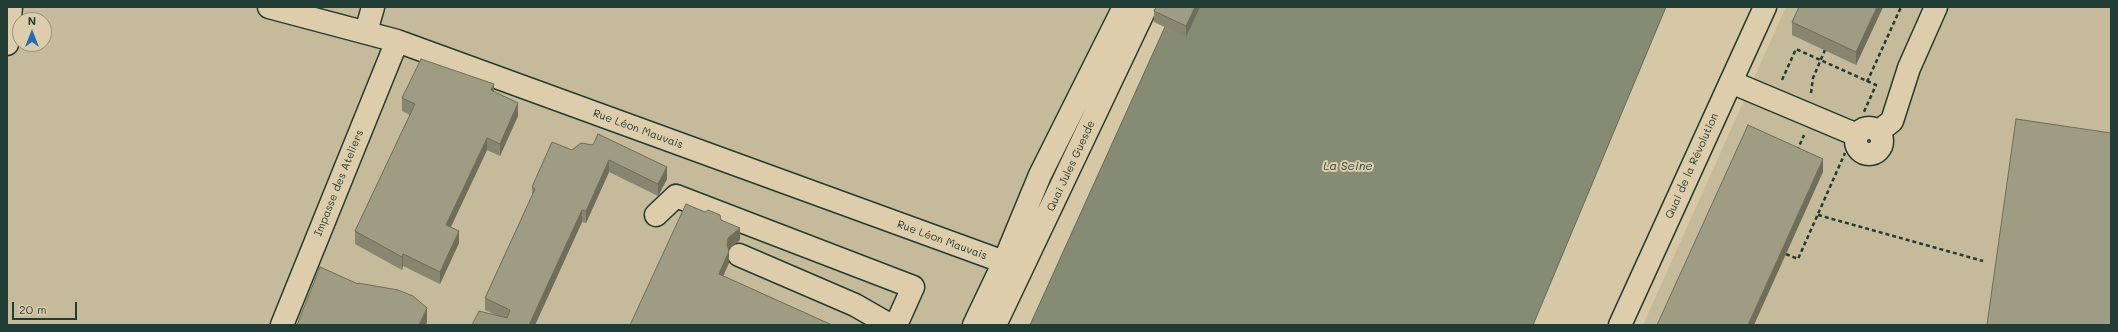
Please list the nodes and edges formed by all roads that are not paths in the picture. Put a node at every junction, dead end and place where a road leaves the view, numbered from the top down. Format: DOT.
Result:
graph roads {
  1 [pos="11,7"];
  2 [pos="269,7"];
  3 [pos="373,7"];
  4 [pos="1124,7"];
  5 [pos="1146,7"];
  6 [pos="1765,7"];
  7 [pos="1936,7"];
  8 [pos="366,32"];
  9 [pos="397,41"];
  10 [pos="7,44"];
  11 [pos="1731,82"];
  12 [pos="656,215"];
  13 [pos="739,255"];
  14 [pos="1012,267"];
  15 [pos="282,325"];
  16 [pos="890,325"];
  17 [pos="896,325"];
  18 [pos="974,325"];
  19 [pos="995,325"];
  20 [pos="1620,325"];
  1 -- 10 [label="street"];
  2 -- 8 [label="street, Rue Léon Mauvais"];
  3 -- 8 [label="street"];
  4 -- 14 [label="street, Quai Jules Guesde"];
  5 -- 14 [label="street, Quai Jules Guesde"];
  6 -- 11 [label="street, Quai de la Révolution"];
  7 -- 11 [label="street"];
  8 -- 9 [label="street, Rue Léon Mauvais"];
  9 -- 14 [label="street, Rue Léon Mauvais"];
  9 -- 15 [label="street, Impasse des Ateliers"];
  11 -- 20 [label="street, Quai de la Révolution"];
  12 -- 17 [label="street"];
  13 -- 16 [label="street"];
  14 -- 18 [label="street, Quai Jules Guesde"];
  14 -- 19 [label="street, Quai Jules Guesde"];
}
